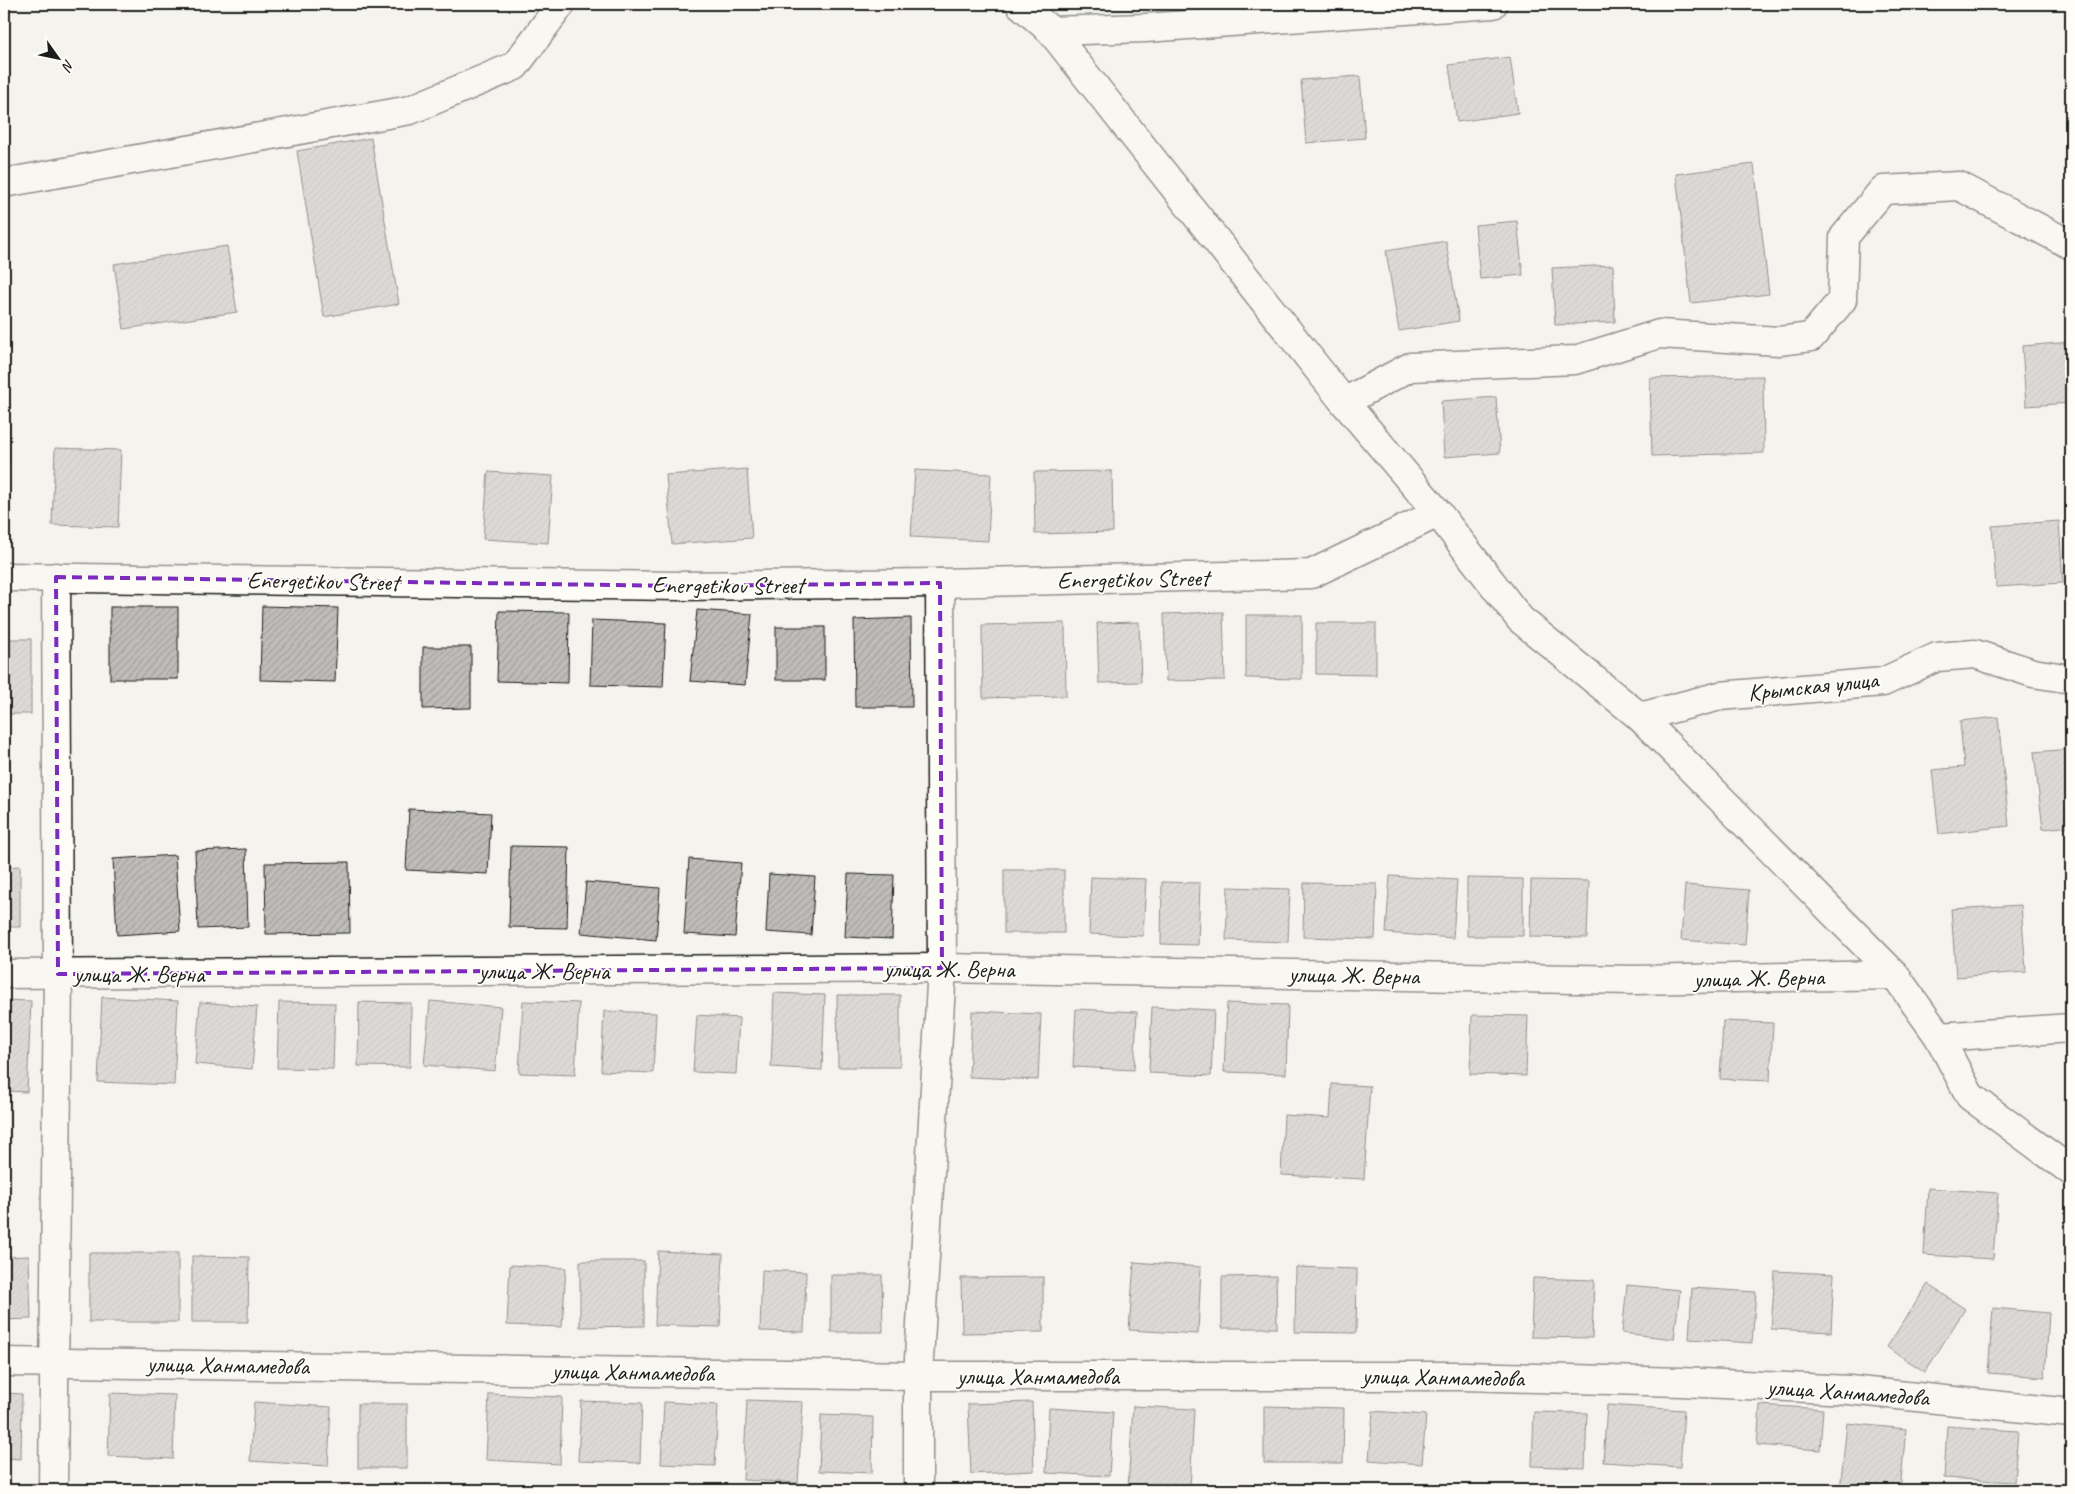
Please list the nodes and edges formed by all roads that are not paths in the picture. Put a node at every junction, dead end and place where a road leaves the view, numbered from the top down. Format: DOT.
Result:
graph roads {
  1 [pos="561,4"];
  2 [pos="1020,4"];
  3 [pos="1492,4"];
  4 [pos="1051,31"];
  5 [pos="4,183"];
  6 [pos="2071,245"];
  7 [pos="1344,402"];
  8 [pos="1438,512"];
  9 [pos="4,577"];
  10 [pos="56,577"];
  11 [pos="940,584"];
  12 [pos="2071,679"];
  13 [pos="1640,718"];
  14 [pos="942,968"];
  15 [pos="4,974"];
  16 [pos="58,974"];
  17 [pos="1895,975"];
  18 [pos="2071,1028"];
  19 [pos="1939,1037"];
  20 [pos="2071,1171"];
  21 [pos="4,1362"];
  22 [pos="53,1362"];
  23 [pos="918,1376"];
  24 [pos="2071,1412"];
  25 [pos="53,1490"];
  26 [pos="918,1490"];
  1 -- 5 [label="street"];
  2 -- 4 [label="street"];
  3 -- 4 [label="street"];
  4 -- 7 [label="street"];
  6 -- 7 [label="street"];
  7 -- 8 [label="street"];
  8 -- 11 [label="street, Energetikov Street"];
  8 -- 13 [label="street"];
  9 -- 10 [label="street, Energetikov Street"];
  10 -- 11 [label="street, Energetikov Street"];
  10 -- 16 [label="street"];
  11 -- 14 [label="street"];
  12 -- 13 [label="street, Крымская улица"];
  13 -- 17 [label="street"];
  14 -- 16 [label="street, улица Ж. Верна"];
  14 -- 17 [label="street, улица Ж. Верна"];
  14 -- 23 [label="street"];
  15 -- 16 [label="street, улица Ж. Верна"];
  16 -- 22 [label="street"];
  17 -- 19 [label="street"];
  18 -- 19 [label="street"];
  19 -- 20 [label="street"];
  21 -- 22 [label="street, улица Ханмамедова"];
  22 -- 23 [label="street, улица Ханмамедова"];
  22 -- 25 [label="street"];
  23 -- 24 [label="street, улица Ханмамедова"];
  23 -- 26 [label="street"];
}
